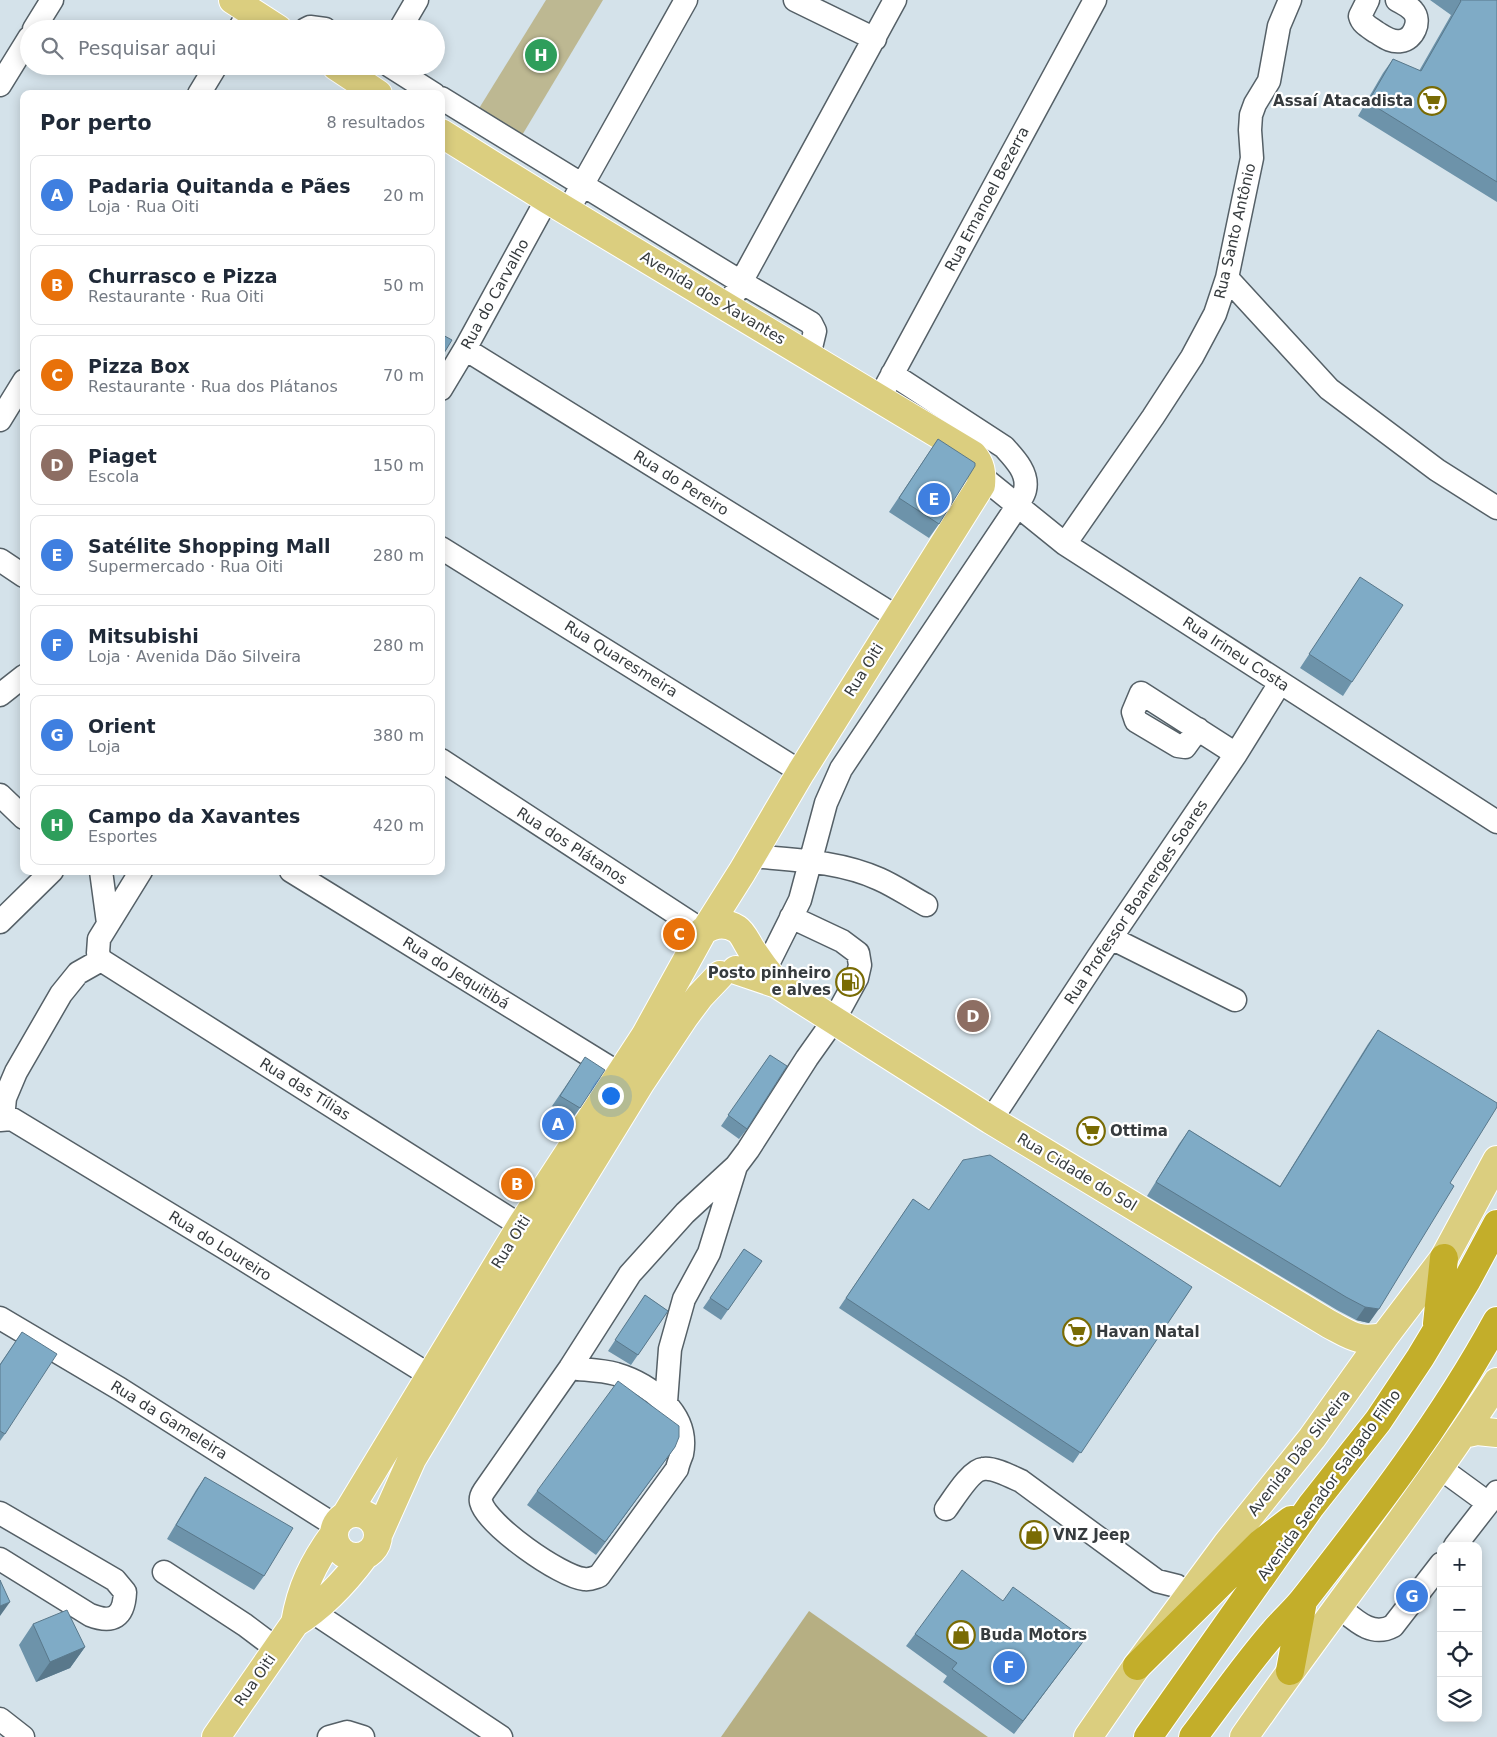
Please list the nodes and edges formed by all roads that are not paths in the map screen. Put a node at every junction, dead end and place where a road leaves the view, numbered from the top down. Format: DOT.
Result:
graph roads {
  1 [pos="52,0"];
  2 [pos="417,0"];
  3 [pos="686,0"];
  4 [pos="795,0"];
  5 [pos="896,0"];
  6 [pos="1095,0"];
  7 [pos="1290,0"];
  8 [pos="1368,0"];
  9 [pos="1397,0"];
  10 [pos="241,13"];
  11 [pos="40,20"];
  12 [pos="257,20"];
  13 [pos="405,20"];
  14 [pos="875,39"];
  15 [pos="20,52"];
  16 [pos="211,75"];
  17 [pos="357,75"];
  18 [pos="404,75"];
  19 [pos="374,82"];
  20 [pos="0,84"];
  21 [pos="201,90"];
  22 [pos="428,90"];
  23 [pos="445,101"];
  24 [pos="476,121"];
  25 [pos="451,139"];
  26 [pos="583,185"];
  27 [pos="557,205"];
  28 [pos="1227,278"];
  29 [pos="741,282"];
  30 [pos="728,307"];
  31 [pos="465,349"];
  32 [pos="809,356"];
  33 [pos="892,374"];
  34 [pos="445,382"];
  35 [pos="20,388"];
  36 [pos="880,398"];
  37 [pos="0,420"];
  38 [pos="981,472"];
  39 [pos="1018,505"];
  40 [pos="1497,508"];
  41 [pos="1065,544"];
  42 [pos="445,550"];
  43 [pos="0,560"];
  44 [pos="20,573"];
  45 [pos="897,617"];
  46 [pos="20,679"];
  47 [pos="1280,683"];
  48 [pos="0,695"];
  49 [pos="835,716"];
  50 [pos="1198,729"];
  51 [pos="860,738"];
  52 [pos="1236,754"];
  53 [pos="445,763"];
  54 [pos="801,772"];
  55 [pos="0,795"];
  56 [pos="20,814"];
  57 [pos="1497,822"];
  58 [pos="810,861"];
  59 [pos="747,864"];
  60 [pos="48,875"];
  61 [pos="102,875"];
  62 [pos="138,875"];
  63 [pos="297,875"];
  64 [pos="926,905"];
  65 [pos="791,917"];
  66 [pos="0,922"];
  67 [pos="108,923"];
  68 [pos="742,935"];
  69 [pos="702,936"];
  70 [pos="1111,938"];
  71 [pos="100,953"];
  72 [pos="728,972"];
  73 [pos="771,977"];
  74 [pos="1235,1000"];
  75 [pos="834,1020"];
  76 [pos="620,1074"];
  77 [pos="3,1119"];
  78 [pos="991,1120"];
  79 [pos="1497,1160"];
  80 [pos="736,1166"];
  81 [pos="1497,1224"];
  82 [pos="521,1226"];
  83 [pos="1444,1258"];
  84 [pos="0,1318"];
  85 [pos="1497,1321"];
  86 [pos="1435,1333"];
  87 [pos="1384,1337"];
  88 [pos="570,1368"];
  89 [pos="431,1376"];
  90 [pos="1497,1382"];
  91 [pos="666,1402"];
  92 [pos="1463,1434"];
  93 [pos="1497,1434"];
  94 [pos="1440,1468"];
  95 [pos="1493,1498"];
  96 [pos="1311,1506"];
  97 [pos="946,1509"];
  98 [pos="0,1512"];
  99 [pos="338,1525"];
  100 [pos="1458,1542"];
  101 [pos="372,1545"];
  102 [pos="0,1559"];
  103 [pos="1437,1569"];
  104 [pos="164,1572"];
  105 [pos="1190,1594"];
  106 [pos="1303,1601"];
  107 [pos="1338,1606"];
  108 [pos="304,1618"];
  109 [pos="277,1649"];
  110 [pos="1137,1666"];
  111 [pos="1290,1671"];
  112 [pos="0,1719"];
  113 [pos="23,1737"];
  114 [pos="216,1737"];
  115 [pos="330,1737"];
  116 [pos="363,1737"];
  117 [pos="501,1737"];
  118 [pos="1088,1737"];
  119 [pos="1148,1737"];
  120 [pos="1193,1737"];
  121 [pos="1244,1737"];
  1 -- 11 [label="street"];
  2 -- 13 [label="street"];
  3 -- 26 [label="street, Rua do Carvalho"];
  4 -- 14 [label="street"];
  5 -- 14 [label="street"];
  6 -- 33 [label="street, Rua Emanoel Bezerra"];
  7 -- 28 [label="street, Rua Santo Antônio"];
  8 -- 9 [label="street"];
  10 -- 12 [label="main road"];
  14 -- 29 [label="street"];
  15 -- 20 [label="street"];
  16 -- 21 [label="street"];
  17 -- 19 [label="main road"];
  18 -- 22 [label="street"];
  23 -- 24 [label="street"];
  24 -- 25 [label="street"];
  24 -- 26 [label="street"];
  25 -- 27 [label="main road, Avenida dos Xavantes"];
  26 -- 27 [label="street, Rua do Carvalho"];
  26 -- 29 [label="street"];
  27 -- 30 [label="main road, Avenida dos Xavantes"];
  27 -- 31 [label="street, Rua do Carvalho"];
  28 -- 40 [label="street"];
  28 -- 41 [label="street, Rua Santo Antônio"];
  29 -- 30 [label="street"];
  29 -- 32 [label="street"];
  30 -- 32 [label="main road, Avenida dos Xavantes"];
  31 -- 34 [label="street, Rua do Carvalho"];
  31 -- 45 [label="street, Rua do Pereiro"];
  32 -- 36 [label="main road, Avenida dos Xavantes"];
  33 -- 36 [label="street, Rua Emanoel Bezerra"];
  33 -- 39 [label="street"];
  35 -- 37 [label="street"];
  36 -- 38 [label="main road, Avenida dos Xavantes"];
  38 -- 39 [label="street, Rua Irineu Costa"];
  38 -- 45 [label="main road, Rua Oiti"];
  39 -- 41 [label="street, Rua Irineu Costa"];
  39 -- 51 [label="street"];
  41 -- 47 [label="street, Rua Irineu Costa"];
  42 -- 54 [label="street, Rua Quaresmeira"];
  43 -- 44 [label="street"];
  45 -- 49 [label="main road, Rua Oiti"];
  46 -- 48 [label="street"];
  47 -- 52 [label="street, Rua Professor Boanerges Soares"];
  47 -- 57 [label="street, Rua Irineu Costa"];
  49 -- 51 [label="street"];
  49 -- 54 [label="main road, Rua Oiti"];
  50 -- 52 [label="street"];
  51 -- 58 [label="street"];
  52 -- 70 [label="street, Rua Professor Boanerges Soares"];
  53 -- 69 [label="street, Rua dos Plátanos"];
  54 -- 59 [label="main road, Rua Oiti"];
  55 -- 56 [label="street"];
  58 -- 59 [label="street"];
  58 -- 64 [label="street"];
  58 -- 65 [label="street"];
  59 -- 68 [label="main road, Rua Oiti"];
  59 -- 69 [label="main road, Rua Oiti"];
  60 -- 66 [label="street"];
  61 -- 67 [label="street"];
  62 -- 67 [label="street"];
  63 -- 76 [label="street, Rua do Jequitibá"];
  65 -- 73 [label="street"];
  65 -- 75 [label="street"];
  67 -- 71 [label="street"];
  68 -- 69 [label="main road"];
  68 -- 72 [label="main road"];
  68 -- 73 [label="main road, Rua Cidade do Sol"];
  69 -- 72 [label="main road"];
  69 -- 76 [label="main road, Rua Oiti"];
  70 -- 74 [label="street"];
  70 -- 78 [label="street, Rua Professor Boanerges Soares"];
  71 -- 77 [label="street"];
  71 -- 82 [label="street, Rua das Tílias"];
  72 -- 73 [label="main road, Rua Cidade do Sol"];
  72 -- 101 [label="main road, Rua Oiti"];
  73 -- 75 [label="main road, Rua Cidade do Sol"];
  75 -- 78 [label="main road, Rua Cidade do Sol"];
  75 -- 80 [label="street"];
  76 -- 82 [label="main road, Rua Oiti"];
  77 -- 89 [label="street, Rua do Loureiro"];
  78 -- 87 [label="main road, Rua Cidade do Sol"];
  79 -- 83 [label="main road, Avenida Dão Silveira"];
  80 -- 88 [label="street"];
  80 -- 91 [label="street"];
  81 -- 86 [label="highway, Avenida Senador Salgado Filho"];
  82 -- 89 [label="main road, Rua Oiti"];
  83 -- 86 [label="highway"];
  83 -- 87 [label="main road, Avenida Dão Silveira"];
  84 -- 99 [label="street, Rua da Gameleira"];
  85 -- 106 [label="highway"];
  86 -- 96 [label="highway, Avenida Senador Salgado Filho"];
  87 -- 105 [label="main road, Avenida Dão Silveira"];
  88 -- 91 [label="street"];
  88 -- 91 [label="street"];
  89 -- 99 [label="main road, Rua Oiti"];
  90 -- 92 [label="main road"];
  92 -- 93 [label="main road"];
  92 -- 94 [label="main road"];
  94 -- 95 [label="street"];
  94 -- 107 [label="main road"];
  95 -- 100 [label="street"];
  96 -- 110 [label="highway"];
  96 -- 119 [label="highway, Avenida Senador Salgado Filho"];
  97 -- 105 [label="street"];
  98 -- 102 [label="street"];
  99 -- 101 [label="main road"];
  99 -- 101 [label="main road"];
  99 -- 108 [label="main road, Rua Oiti"];
  101 -- 108 [label="main road, Rua Oiti"];
  103 -- 107 [label="street"];
  104 -- 109 [label="street"];
  105 -- 110 [label="main road, Avenida Dão Silveira"];
  106 -- 111 [label="highway"];
  106 -- 120 [label="highway"];
  107 -- 111 [label="main road"];
  108 -- 109 [label="main road, Rua Oiti"];
  108 -- 117 [label="street"];
  109 -- 114 [label="main road, Rua Oiti"];
  110 -- 118 [label="main road, Avenida Dão Silveira"];
  111 -- 121 [label="main road"];
  112 -- 113 [label="street"];
  115 -- 116 [label="street"];
}
